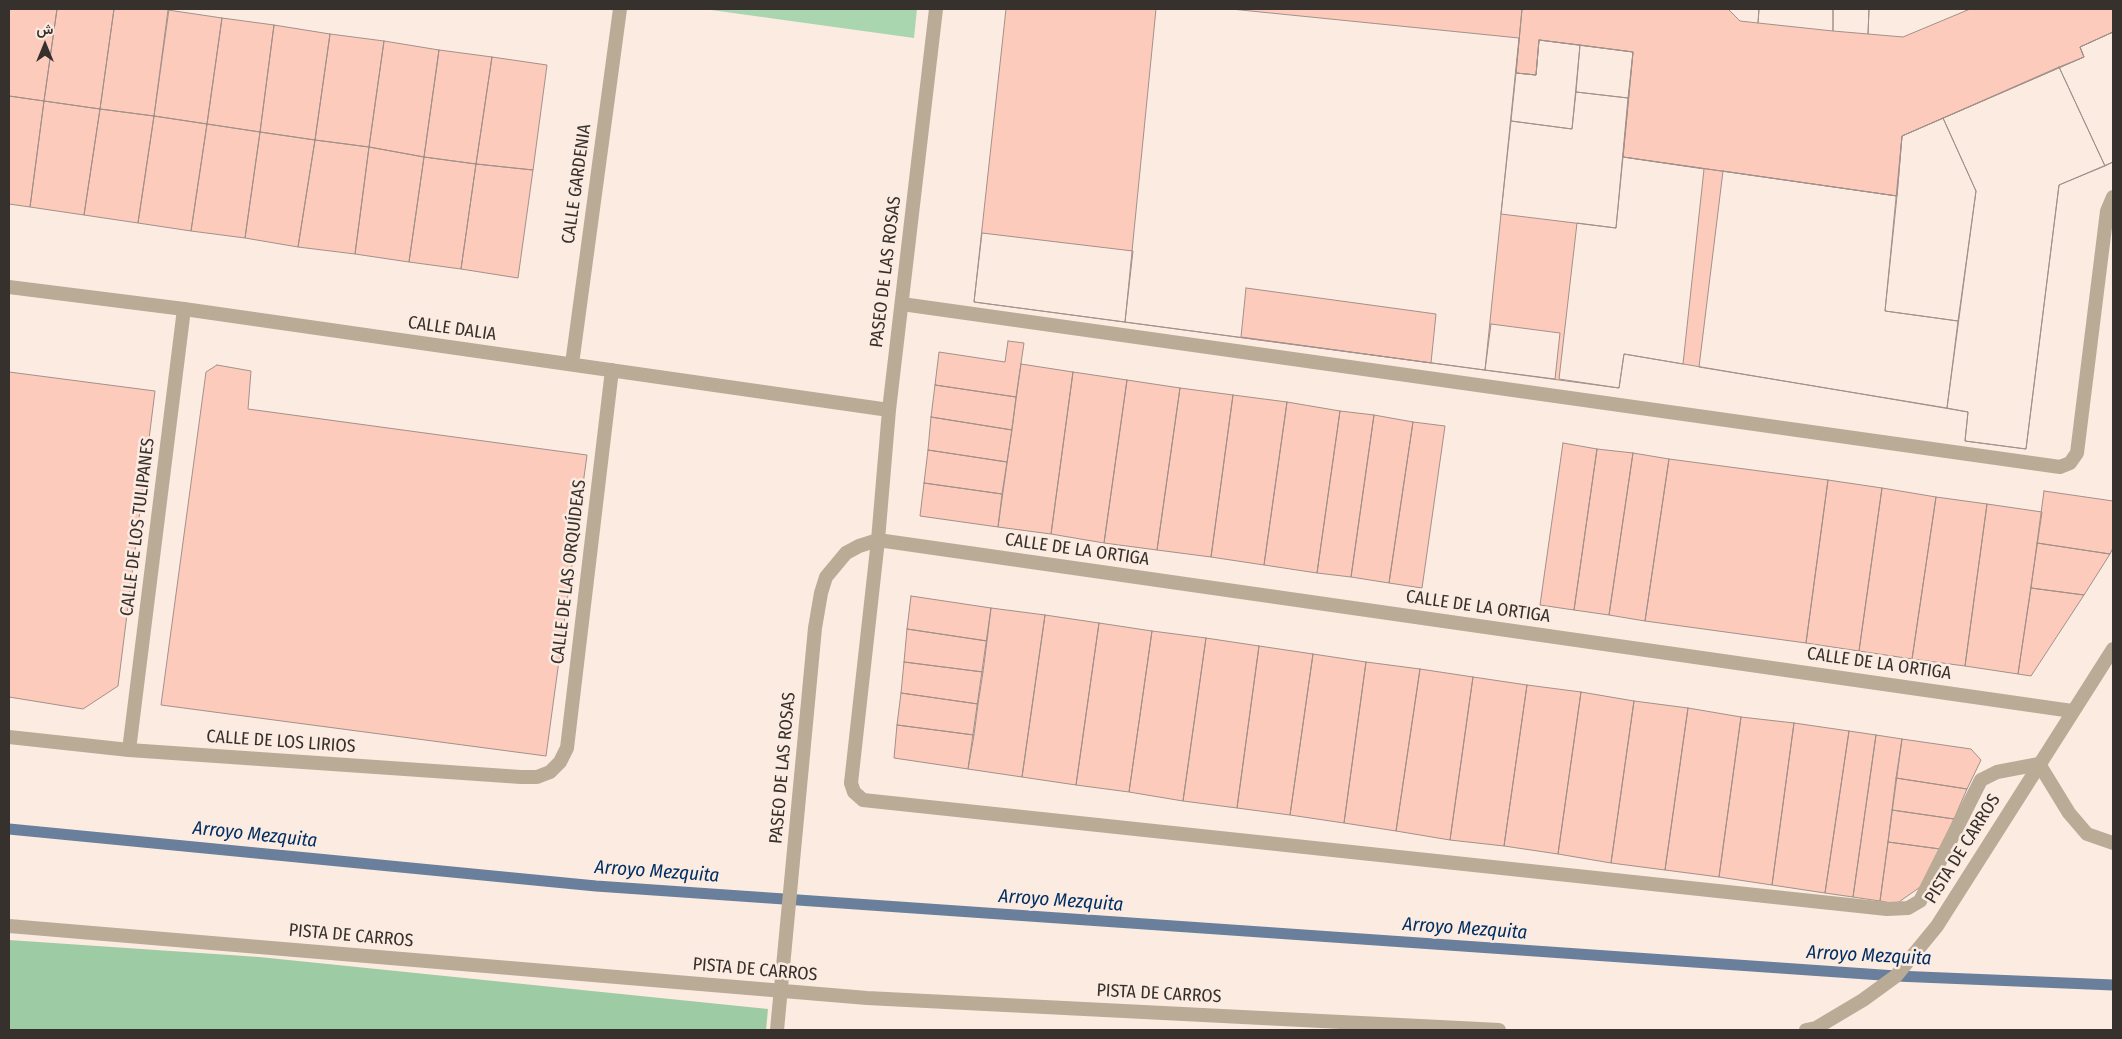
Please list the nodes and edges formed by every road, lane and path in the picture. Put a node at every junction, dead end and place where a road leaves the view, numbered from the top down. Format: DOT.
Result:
graph roads {
  1 [pos="620,9"];
  2 [pos="936,9"];
  3 [pos="2113,197"];
  4 [pos="9,287"];
  5 [pos="902,304"];
  6 [pos="184,310"];
  7 [pos="572,364"];
  8 [pos="612,370"];
  9 [pos="889,410"];
  10 [pos="878,540"];
  11 [pos="2113,649"];
  12 [pos="2072,711"];
  13 [pos="9,737"];
  14 [pos="129,750"];
  15 [pos="2039,764"];
  16 [pos="550,772"];
  17 [pos="2113,843"];
  18 [pos="9,926"];
  19 [pos="780,992"];
  20 [pos="777,1030"];
  21 [pos="1500,1030"];
  22 [pos="1806,1030"];
  1 -- 7 [label="street, CALLE GARDENIA"];
  2 -- 5 [label="street, PASEO DE LAS ROSAS"];
  3 -- 5 [label="street"];
  4 -- 6 [label="street, CALLE DALIA"];
  5 -- 9 [label="street, PASEO DE LAS ROSAS"];
  6 -- 7 [label="street, CALLE DALIA"];
  6 -- 14 [label="street, CALLE DE LOS TULIPANES"];
  7 -- 8 [label="street, CALLE DALIA"];
  8 -- 9 [label="street, CALLE DALIA"];
  8 -- 16 [label="street, CALLE DE LAS ORQUÍDEAS"];
  9 -- 10 [label="street, PASEO DE LAS ROSAS"];
  10 -- 12 [label="street, CALLE DE LA ORTIGA"];
  10 -- 15 [label="street, PASEO DE LAS ROSAS"];
  10 -- 19 [label="street, PASEO DE LAS ROSAS"];
  11 -- 12 [label="street, PISTA DE CARROS"];
  12 -- 15 [label="street, PISTA DE CARROS"];
  13 -- 14 [label="street, CALLE DE LOS LIRIOS"];
  14 -- 16 [label="street, CALLE DE LOS LIRIOS"];
  15 -- 17 [label="street"];
  15 -- 22 [label="street, PISTA DE CARROS"];
  18 -- 19 [label="street, PISTA DE CARROS"];
  19 -- 20 [label="street, PASEO DE LAS ROSAS"];
  19 -- 21 [label="street, PISTA DE CARROS"];
}
